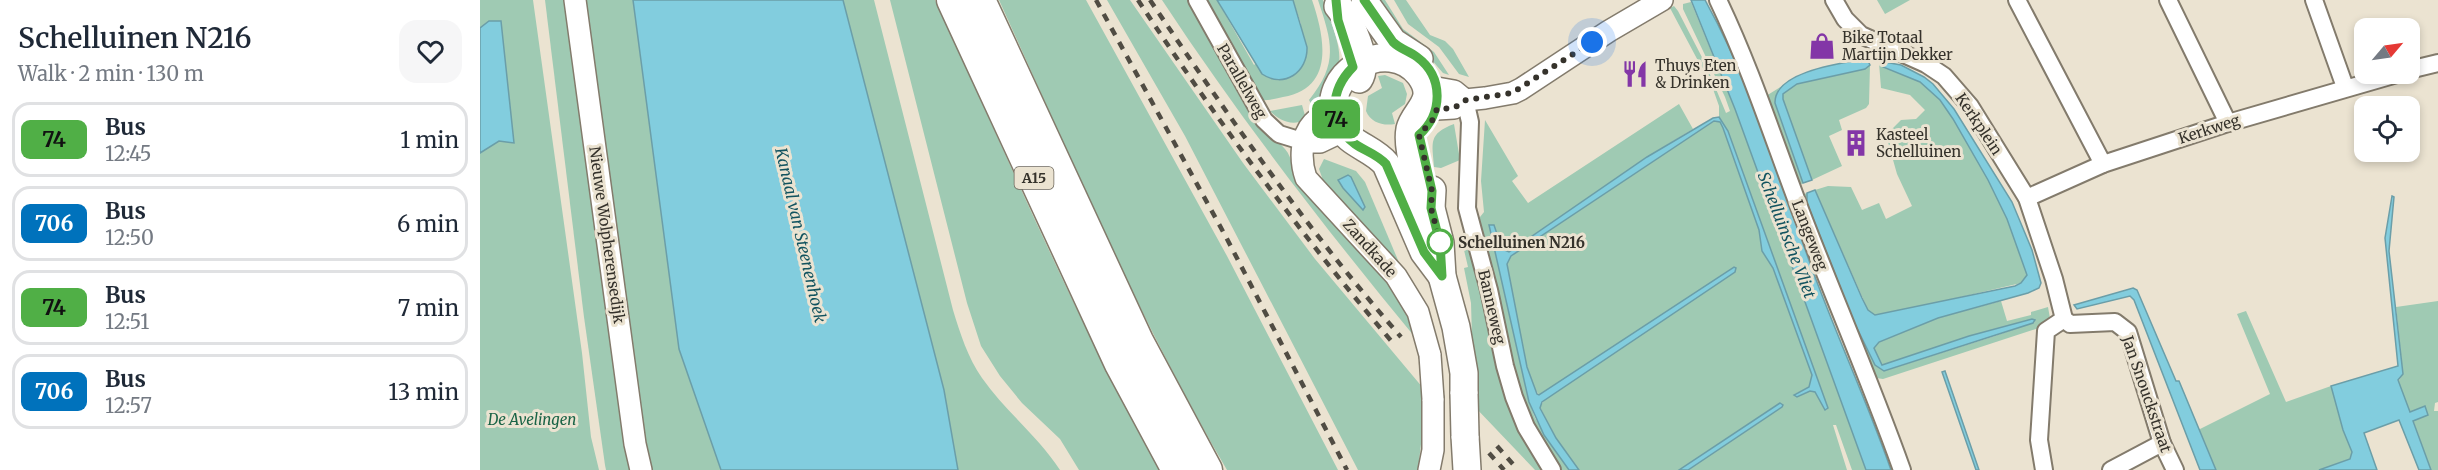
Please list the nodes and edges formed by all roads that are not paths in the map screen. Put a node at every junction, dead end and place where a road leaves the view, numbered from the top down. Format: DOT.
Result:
graph roads {
  1 [pos="575,0"];
  2 [pos="952,0"];
  3 [pos="980,0"];
  4 [pos="1197,0"];
  5 [pos="1718,0"];
  6 [pos="1834,0"];
  7 [pos="2017,0"];
  8 [pos="2168,0"];
  9 [pos="2314,0"];
  10 [pos="1350,2"];
  11 [pos="1649,3"];
  12 [pos="1375,58"];
  13 [pos="2438,63"];
  14 [pos="2420,67"];
  15 [pos="2357,84"];
  16 [pos="2345,87"];
  17 [pos="1433,94"];
  18 [pos="1466,100"];
  19 [pos="1344,123"];
  20 [pos="2228,123"];
  21 [pos="1415,138"];
  22 [pos="1305,142"];
  23 [pos="2103,164"];
  24 [pos="2027,198"];
  25 [pos="1442,276"];
  26 [pos="2064,319"];
  27 [pos="2162,444"];
  28 [pos="641,470"];
  29 [pos="1177,470"];
  30 [pos="1207,470"];
  31 [pos="1429,470"];
  32 [pos="1467,470"];
  33 [pos="1552,470"];
  34 [pos="1902,470"];
  35 [pos="2044,470"];
  36 [pos="2111,470"];
  37 [pos="2175,470"];
  1 -- 28 [label="street, Nieuwe Wolpherensedijk"];
  2 -- 29 [label="highway, A15"];
  3 -- 30 [label="highway, A15"];
  4 -- 22 [label="street, Parallelweg"];
  5 -- 34 [label="street, Langeweg"];
  6 -- 24 [label="street, Kerkplein"];
  7 -- 23 [label="street"];
  8 -- 20 [label="street"];
  9 -- 16 [label="street"];
  10 -- 12 [label="main road"];
  10 -- 12 [label="main road"];
  11 -- 18 [label="street"];
  12 -- 17 [label="main road"];
  12 -- 19 [label="main road"];
  13 -- 14 [label="street"];
  15 -- 16 [label="street, Kerkweg"];
  16 -- 20 [label="street, Kerkweg"];
  17 -- 18 [label="street"];
  17 -- 21 [label="main road"];
  18 -- 33 [label="street, Banneweg"];
  19 -- 21 [label="main road"];
  19 -- 22 [label="street"];
  19 -- 25 [label="main road"];
  20 -- 23 [label="street, Kerkweg"];
  21 -- 25 [label="main road"];
  22 -- 31 [label="street, Zandkade, bridge"];
  23 -- 24 [label="street, Kerkweg"];
  24 -- 26 [label="street"];
  25 -- 32 [label="main road, bridge"];
  26 -- 27 [label="street, Jan Snouckstraat"];
  26 -- 35 [label="street"];
  27 -- 36 [label="street"];
  27 -- 37 [label="street, Jan Snouckstraat"];
}
